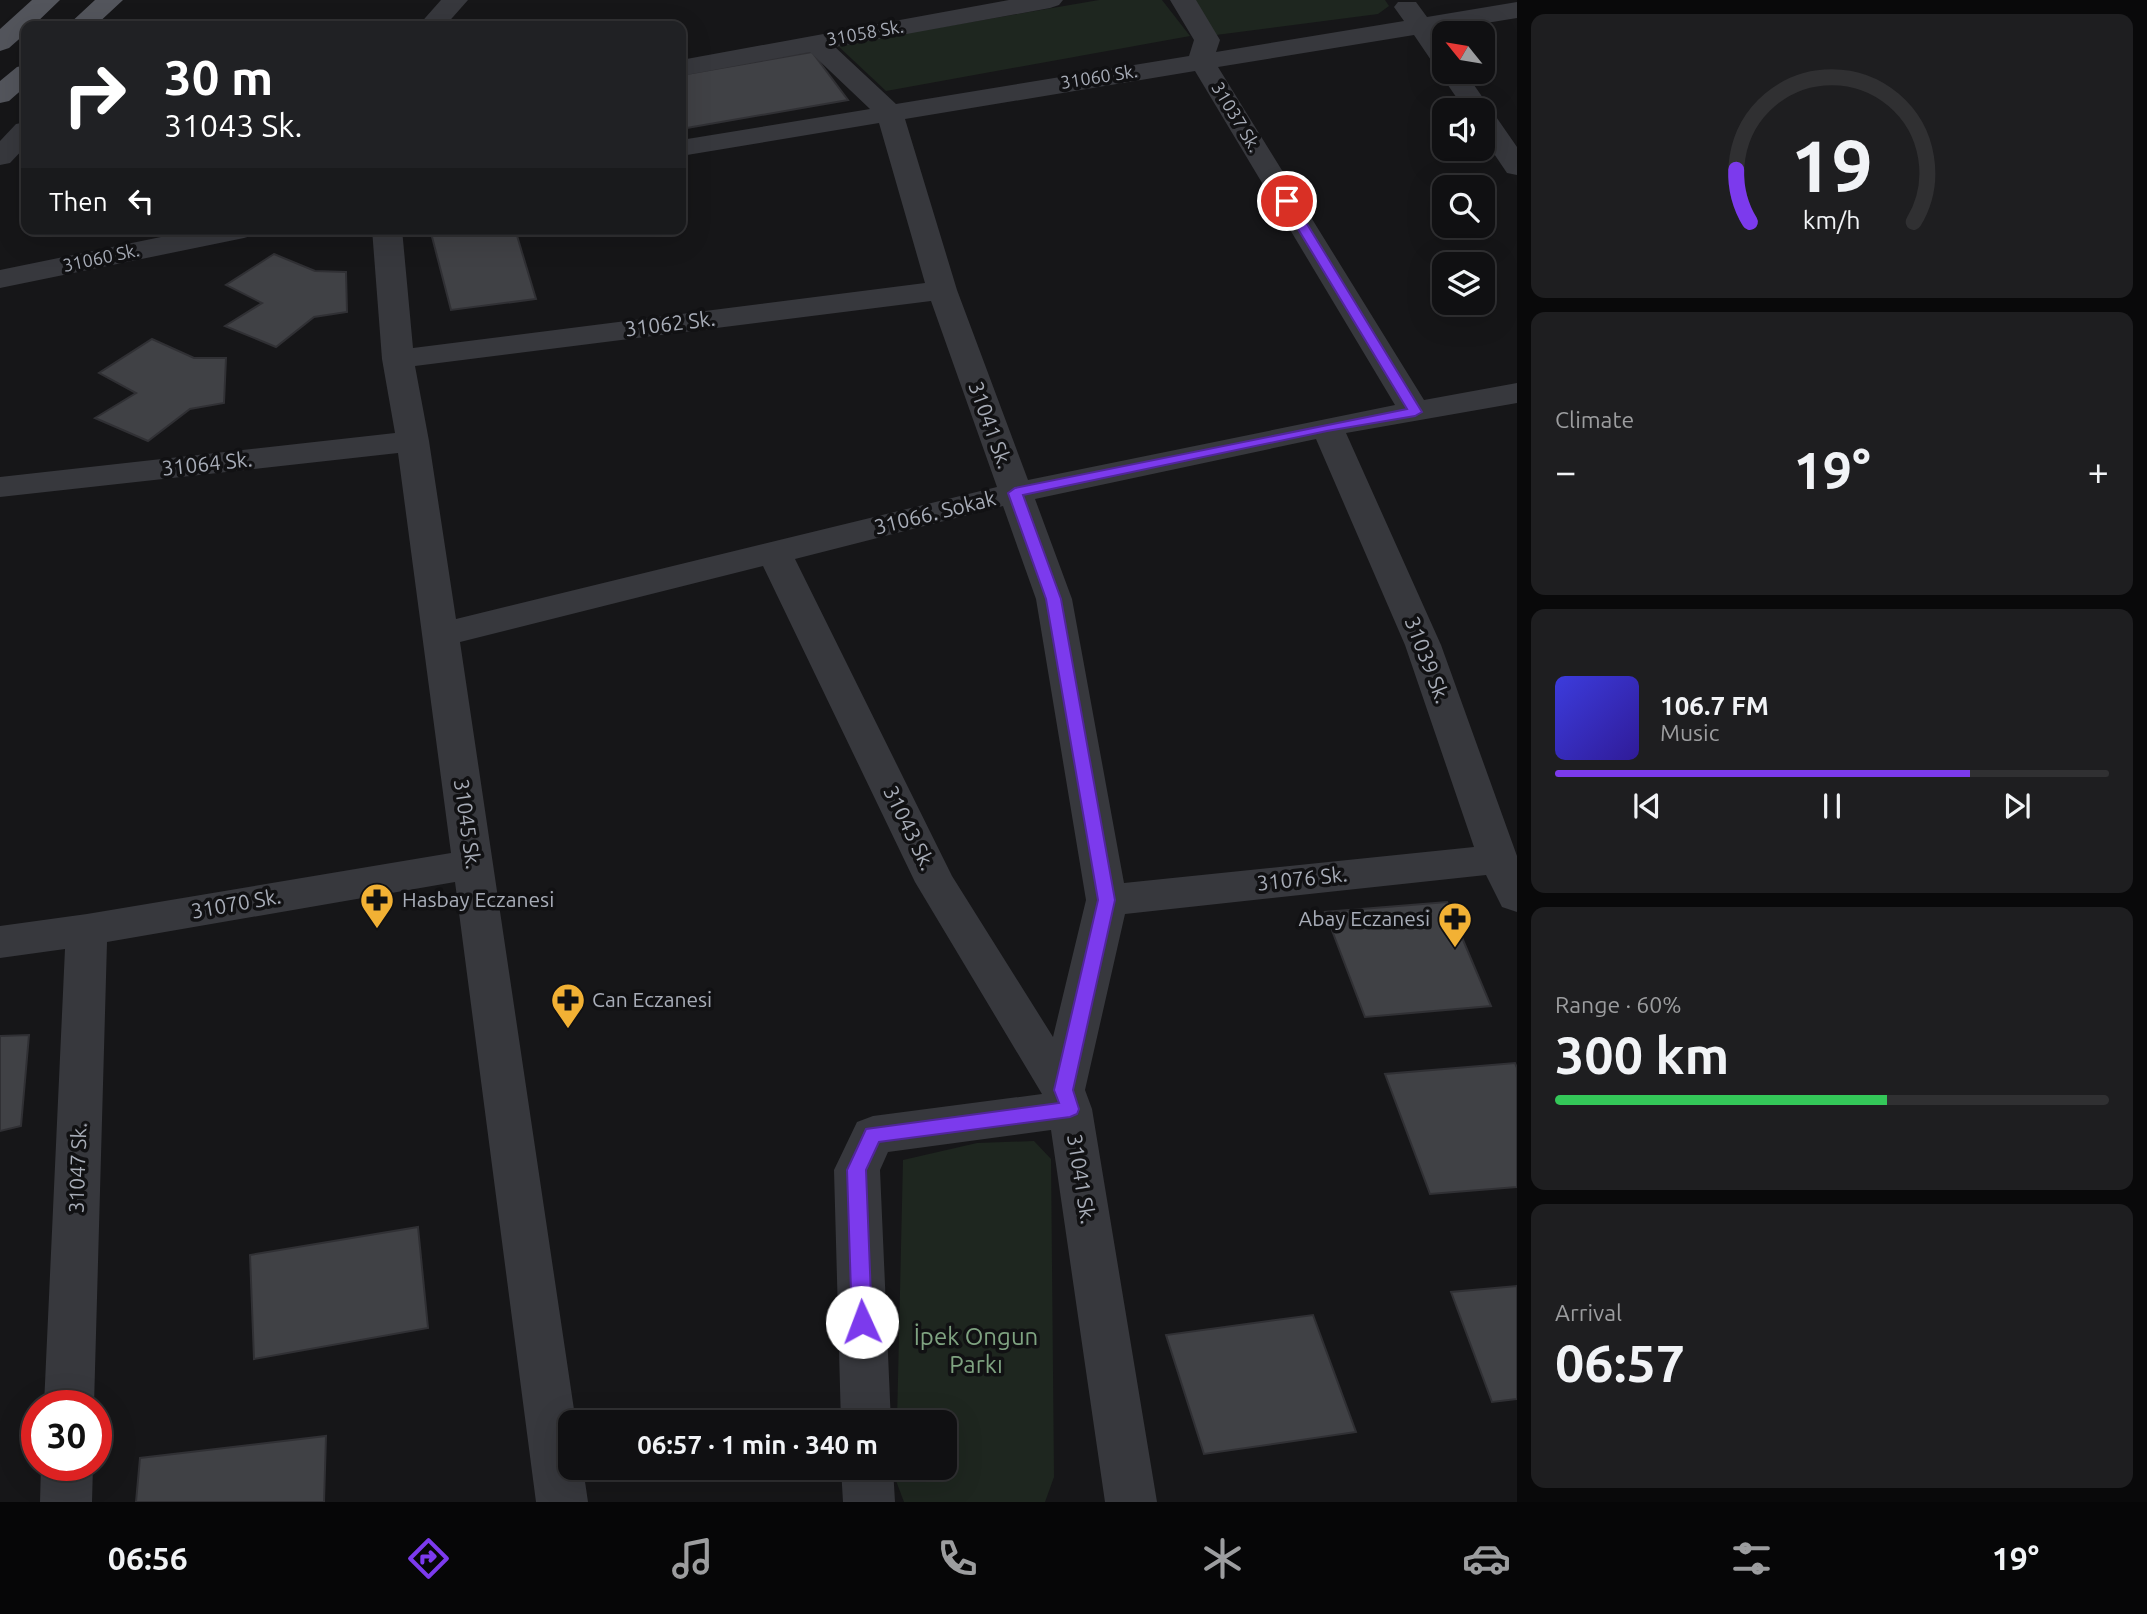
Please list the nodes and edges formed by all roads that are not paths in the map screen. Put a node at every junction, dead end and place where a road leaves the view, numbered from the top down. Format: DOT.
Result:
graph roads {
  1 [pos="47,0"];
  2 [pos="110,0"];
  3 [pos="455,0"];
  4 [pos="1050,0"];
  5 [pos="1183,0"];
  6 [pos="1401,0"];
  7 [pos="1517,10"];
  8 [pos="21,21"];
  9 [pos="21,21"];
  10 [pos="86,21"];
  11 [pos="436,21"];
  12 [pos="1420,24"];
  13 [pos="5,34"];
  14 [pos="814,42"];
  15 [pos="1432,42"];
  16 [pos="1201,60"];
  17 [pos="686,67"];
  18 [pos="21,77"];
  19 [pos="0,95"];
  20 [pos="0,111"];
  21 [pos="21,111"];
  22 [pos="889,112"];
  23 [pos="21,135"];
  24 [pos="1495,135"];
  25 [pos="686,147"];
  26 [pos="0,157"];
  27 [pos="1517,167"];
  28 [pos="215,235"];
  29 [pos="388,235"];
  30 [pos="0,279"];
  31 [pos="942,290"];
  32 [pos="398,359"];
  33 [pos="1517,393"];
  34 [pos="1415,412"];
  35 [pos="1327,427"];
  36 [pos="413,441"];
  37 [pos="0,487"];
  38 [pos="1015,493"];
  39 [pos="775,554"];
  40 [pos="440,635"];
  41 [pos="1498,859"];
  42 [pos="472,864"];
  43 [pos="1517,896"];
  44 [pos="1107,900"];
  45 [pos="87,930"];
  46 [pos="0,942"];
  47 [pos="1067,1100"];
  48 [pos="70,1390"];
  49 [pos="866,1410"];
  50 [pos="868,1480"];
  51 [pos="67,1481"];
  52 [pos="66,1502"];
  53 [pos="562,1502"];
  54 [pos="869,1502"];
  55 [pos="1131,1502"];
  1 -- 8 [label="main road"];
  2 -- 10 [label="main road"];
  3 -- 11 [label="street"];
  4 -- 14 [label="street, 31058 Sk."];
  5 -- 16 [label="street, 31037 Sk."];
  6 -- 12 [label="street"];
  7 -- 12 [label="street, 31060 Sk."];
  9 -- 13 [label="main road"];
  12 -- 15 [label="street"];
  12 -- 16 [label="street, 31060 Sk."];
  14 -- 17 [label="street, 31058 Sk."];
  14 -- 22 [label="street"];
  16 -- 22 [label="street, 31060 Sk."];
  16 -- 34 [label="street, 31037 Sk."];
  18 -- 19 [label="main road"];
  20 -- 21 [label="street"];
  22 -- 25 [label="street, 31060 Sk."];
  22 -- 31 [label="street, 31041 Sk."];
  23 -- 26 [label="street"];
  24 -- 27 [label="street"];
  28 -- 30 [label="street, 31060 Sk."];
  29 -- 32 [label="street, 31045 Sk."];
  31 -- 32 [label="street, 31062 Sk."];
  31 -- 38 [label="street, 31041 Sk."];
  32 -- 36 [label="street, 31045 Sk."];
  33 -- 34 [label="street, 31066. Sokak"];
  34 -- 35 [label="street, 31066. Sokak"];
  35 -- 38 [label="street, 31066. Sokak"];
  35 -- 41 [label="street, 31039 Sk."];
  36 -- 37 [label="street, 31064 Sk."];
  36 -- 40 [label="street, 31045 Sk."];
  38 -- 39 [label="street, 31066. Sokak"];
  38 -- 44 [label="street, 31041 Sk."];
  39 -- 40 [label="street, 31066. Sokak"];
  39 -- 47 [label="street, 31043 Sk."];
  40 -- 42 [label="street, 31045 Sk."];
  41 -- 43 [label="street, 31039 Sk."];
  41 -- 44 [label="street, 31076 Sk."];
  42 -- 45 [label="street, 31070 Sk."];
  42 -- 53 [label="street, 31045 Sk."];
  44 -- 47 [label="street, 31041 Sk."];
  45 -- 46 [label="street, 31070 Sk."];
  45 -- 48 [label="street, 31047 Sk."];
  47 -- 49 [label="street"];
  47 -- 55 [label="street, 31041 Sk."];
  50 -- 54 [label="street"];
  51 -- 52 [label="street"];
}
